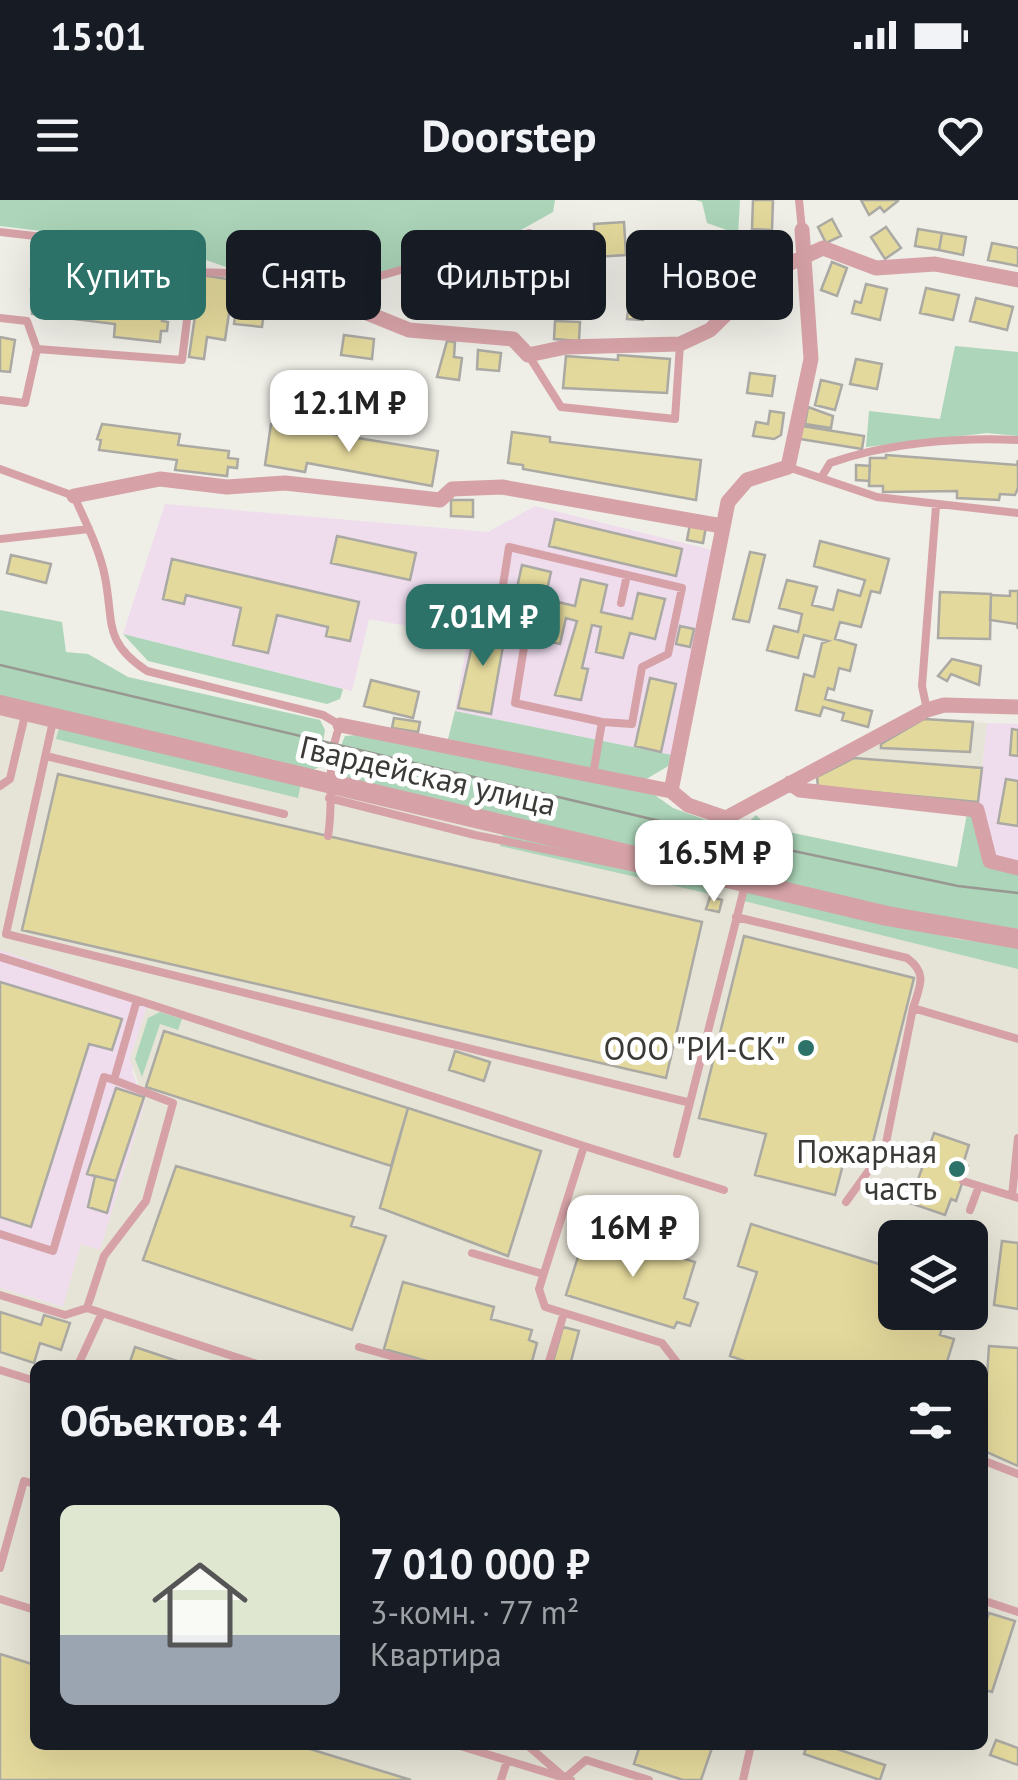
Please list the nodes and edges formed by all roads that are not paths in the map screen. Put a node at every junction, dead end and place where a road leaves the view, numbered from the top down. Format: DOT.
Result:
graph roads {
  1 [pos="799,200"];
  2 [pos="802,230"];
  3 [pos="0,232"];
  4 [pos="30,235"];
  5 [pos="803,255"];
  6 [pos="1018,280"];
  7 [pos="0,318"];
  8 [pos="381,319"];
  9 [pos="187,320"];
  10 [pos="680,344"];
  11 [pos="37,349"];
  12 [pos="528,355"];
  13 [pos="0,400"];
  14 [pos="1018,440"];
  15 [pos="788,467"];
  16 [pos="0,469"];
  17 [pos="821,478"];
  18 [pos="74,496"];
  19 [pos="936,506"];
  20 [pos="1018,512"];
  21 [pos="722,526"];
  22 [pos="89,529"];
  23 [pos="0,538"];
  24 [pos="627,575"];
  25 [pos="621,603"];
  26 [pos="0,705"];
  27 [pos="1018,707"];
  28 [pos="927,710"];
  29 [pos="26,711"];
  30 [pos="54,716"];
  31 [pos="602,722"];
  32 [pos="340,725"];
  33 [pos="46,756"];
  34 [pos="594,776"];
  35 [pos="790,783"];
  36 [pos="0,786"];
  37 [pos="328,790"];
  38 [pos="671,792"];
  39 [pos="284,814"];
  40 [pos="726,818"];
  41 [pos="328,836"];
  42 [pos="1018,868"];
  43 [pos="714,872"];
  44 [pos="744,885"];
  45 [pos="736,917"];
  46 [pos="3,933"];
  47 [pos="1018,939"];
  48 [pos="0,957"];
  49 [pos="137,1000"];
  50 [pos="913,1008"];
  51 [pos="1018,1039"];
  52 [pos="114,1080"];
  53 [pos="686,1102"];
  54 [pos="1018,1138"];
  55 [pos="584,1146"];
  56 [pos="677,1154"];
  57 [pos="963,1181"];
  58 [pos="979,1186"];
  59 [pos="724,1190"];
  60 [pos="1015,1197"];
  61 [pos="846,1202"];
  62 [pos="970,1210"];
  63 [pos="0,1234"];
  64 [pos="472,1252"];
  65 [pos="543,1274"];
  66 [pos="0,1295"];
  67 [pos="87,1308"];
  68 [pos="102,1313"];
  69 [pos="564,1313"];
  70 [pos="359,1347"];
  71 [pos="80,1360"];
  72 [pos="245,1360"];
  73 [pos="405,1360"];
  74 [pos="550,1360"];
  75 [pos="675,1360"];
  76 [pos="0,1370"];
  77 [pos="30,1379"];
  78 [pos="988,1462"];
  79 [pos="1018,1474"];
  80 [pos="30,1483"];
  81 [pos="0,1568"];
  82 [pos="0,1599"];
  83 [pos="988,1602"];
  84 [pos="30,1608"];
  85 [pos="1018,1612"];
  86 [pos="473,1750"];
  87 [pos="534,1750"];
  88 [pos="750,1750"];
  89 [pos="507,1761"];
  90 [pos="568,1779"];
  91 [pos="501,1780"];
  92 [pos="649,1780"];
  93 [pos="742,1780"];
  1 -- 2 [label="lane"];
  2 -- 5 [label="street"];
  3 -- 4 [label="lane"];
  5 -- 6 [label="street"];
  5 -- 10 [label="street"];
  5 -- 15 [label="street"];
  7 -- 11 [label="lane"];
  8 -- 12 [label="street"];
  9 -- 11 [label="lane"];
  10 -- 12 [label="street"];
  10 -- 12 [label="lane"];
  11 -- 13 [label="lane"];
  14 -- 17 [label="lane"];
  15 -- 17 [label="lane"];
  15 -- 21 [label="street"];
  16 -- 18 [label="lane"];
  17 -- 19 [label="lane"];
  18 -- 21 [label="street"];
  18 -- 22 [label="lane"];
  19 -- 20 [label="lane"];
  19 -- 28 [label="lane"];
  21 -- 38 [label="street"];
  22 -- 23 [label="lane"];
  22 -- 32 [label="lane"];
  24 -- 25 [label="lane"];
  24 -- 31 [label="lane"];
  24 -- 31 [label="lane"];
  26 -- 29 [label="street, Гвардейская улица"];
  27 -- 28 [label="street"];
  28 -- 35 [label="street"];
  29 -- 30 [label="street, Гвардейская улица"];
  29 -- 36 [label="lane"];
  30 -- 33 [label="lane"];
  30 -- 37 [label="street, Гвардейская улица"];
  31 -- 34 [label="lane"];
  32 -- 34 [label="street"];
  32 -- 37 [label="lane"];
  33 -- 39 [label="lane"];
  33 -- 46 [label="lane"];
  34 -- 38 [label="street"];
  35 -- 40 [label="street"];
  35 -- 42 [label="street"];
  37 -- 41 [label="lane"];
  37 -- 43 [label="street, Гвардейская улица"];
  37 -- 44 [label="lane"];
  38 -- 40 [label="street"];
  40 -- 43 [label="street"];
  43 -- 44 [label="street, Гвардейская улица"];
  44 -- 45 [label="lane"];
  44 -- 47 [label="street, Гвардейская улица"];
  45 -- 50 [label="lane"];
  45 -- 53 [label="lane"];
  46 -- 53 [label="lane"];
  48 -- 49 [label="lane"];
  49 -- 52 [label="lane"];
  49 -- 55 [label="lane"];
  50 -- 51 [label="lane"];
  50 -- 61 [label="lane"];
  52 -- 63 [label="lane"];
  52 -- 67 [label="lane"];
  53 -- 56 [label="lane"];
  54 -- 60 [label="lane"];
  55 -- 59 [label="lane"];
  55 -- 65 [label="lane"];
  57 -- 58 [label="lane"];
  58 -- 60 [label="lane"];
  58 -- 62 [label="lane"];
  64 -- 65 [label="lane"];
  65 -- 69 [label="lane"];
  66 -- 67 [label="lane"];
  67 -- 68 [label="lane"];
  68 -- 71 [label="lane"];
  68 -- 72 [label="lane"];
  69 -- 74 [label="lane"];
  69 -- 75 [label="lane"];
  70 -- 73 [label="lane"];
  76 -- 77 [label="lane"];
  78 -- 79 [label="lane"];
  80 -- 81 [label="lane"];
  82 -- 84 [label="lane"];
  83 -- 85 [label="lane"];
  86 -- 89 [label="lane"];
  87 -- 90 [label="lane"];
  88 -- 93 [label="lane"];
  89 -- 90 [label="lane"];
  89 -- 91 [label="lane"];
  90 -- 92 [label="lane"];
}
